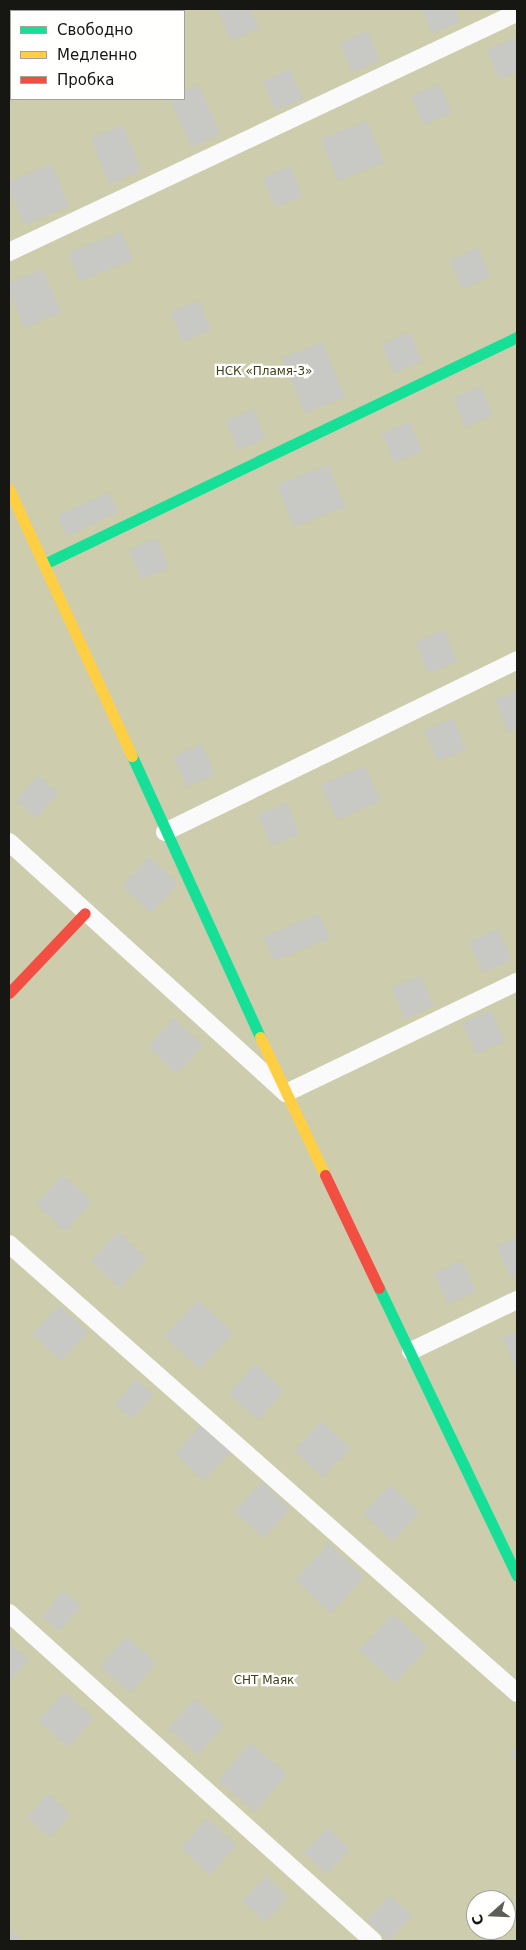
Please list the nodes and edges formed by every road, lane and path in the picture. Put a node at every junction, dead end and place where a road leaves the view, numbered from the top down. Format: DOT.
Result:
graph roads {
  1 [pos="514,14"];
  2 [pos="9,252"];
  3 [pos="517,337"];
  4 [pos="9,488"];
  5 [pos="44,564"];
  6 [pos="517,660"];
  7 [pos="166,832"];
  8 [pos="9,842"];
  9 [pos="85,913"];
  10 [pos="517,982"];
  11 [pos="9,994"];
  12 [pos="286,1093"];
  13 [pos="9,1244"];
  14 [pos="517,1300"];
  15 [pos="411,1351"];
  16 [pos="517,1576"];
  17 [pos="9,1613"];
  18 [pos="517,1694"];
  19 [pos="372,1941"];
  1 -- 2 [label="lane"];
  3 -- 5 [label="street"];
  4 -- 5 [label="street"];
  5 -- 7 [label="street"];
  6 -- 7 [label="lane"];
  7 -- 12 [label="street"];
  8 -- 9 [label="lane"];
  9 -- 11 [label="street"];
  9 -- 12 [label="lane"];
  10 -- 12 [label="lane"];
  12 -- 15 [label="street"];
  13 -- 18 [label="lane"];
  14 -- 15 [label="lane"];
  15 -- 16 [label="street"];
  17 -- 19 [label="lane"];
}
